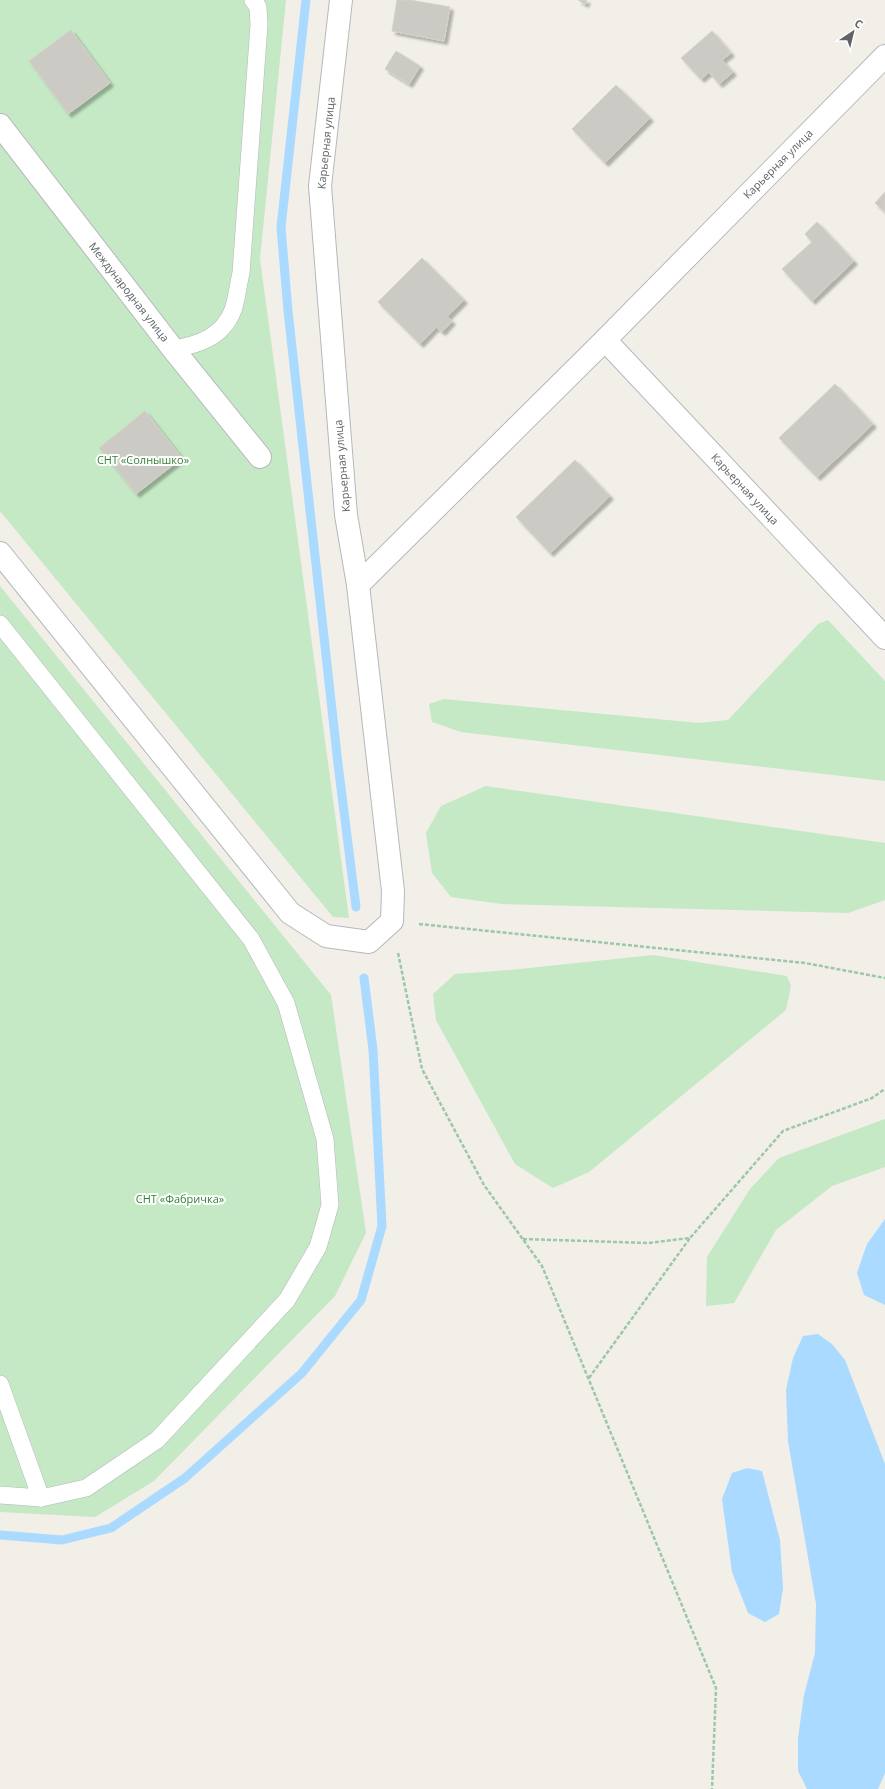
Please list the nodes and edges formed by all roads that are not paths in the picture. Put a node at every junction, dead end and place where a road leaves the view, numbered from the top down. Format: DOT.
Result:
graph roads {
  1 [pos="253,0"];
  2 [pos="342,0"];
  3 [pos="885,56"];
  4 [pos="0,125"];
  5 [pos="605,340"];
  6 [pos="173,350"];
  7 [pos="260,457"];
  8 [pos="0,553"];
  9 [pos="358,585"];
  10 [pos="0,624"];
  11 [pos="885,638"];
  12 [pos="0,1384"];
  13 [pos="0,1495"];
  14 [pos="41,1498"];
  1 -- 6 [label="lane"];
  2 -- 9 [label="street, Карьерная улица"];
  3 -- 5 [label="street, Карьерная улица"];
  4 -- 6 [label="street, Международная улица"];
  5 -- 9 [label="street, Карьерная улица"];
  5 -- 11 [label="street, Карьерная улица"];
  6 -- 7 [label="street, Международная улица"];
  8 -- 9 [label="street"];
  10 -- 14 [label="lane"];
  12 -- 14 [label="lane"];
  13 -- 14 [label="lane"];
}
